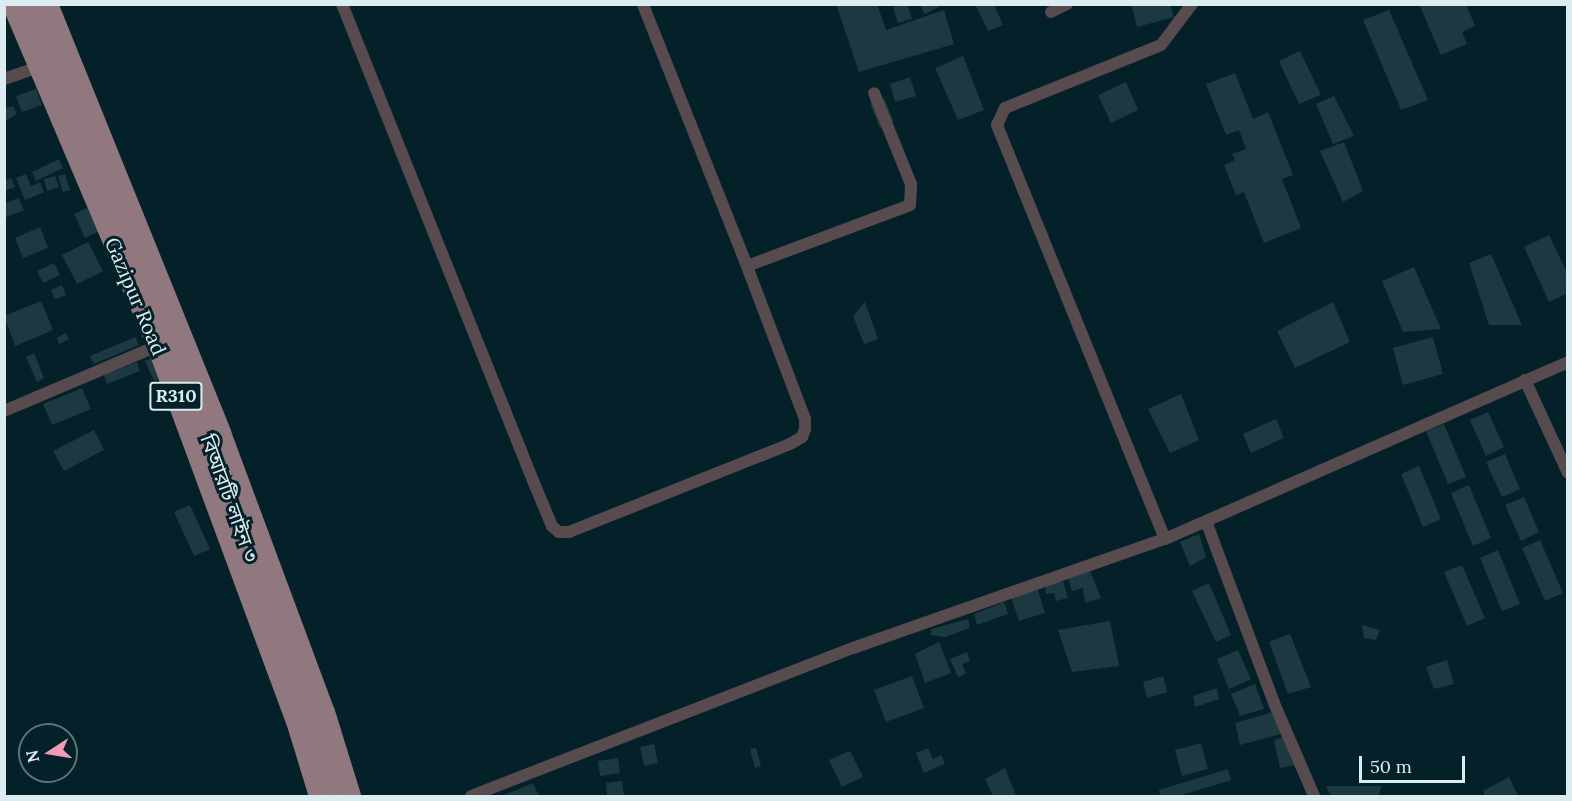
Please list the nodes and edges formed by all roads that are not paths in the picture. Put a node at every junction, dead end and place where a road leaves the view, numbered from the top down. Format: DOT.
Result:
graph roads {
  1 [pos="12,4"];
  2 [pos="28,4"];
  3 [pos="48,4"];
  4 [pos="342,4"];
  5 [pos="643,4"];
  6 [pos="1192,4"];
  7 [pos="38,67"];
  8 [pos="4,79"];
  9 [pos="874,93"];
  10 [pos="747,266"];
  11 [pos="157,346"];
  12 [pos="1568,362"];
  13 [pos="1525,380"];
  14 [pos="4,411"];
  15 [pos="1568,473"];
  16 [pos="1206,521"];
  17 [pos="1165,539"];
  18 [pos="318,796"];
  19 [pos="334,796"];
  20 [pos="351,796"];
  21 [pos="471,796"];
  22 [pos="1314,796"];
  1 -- 7 [label="main road, Gazipur Road / R310"];
  2 -- 19 [label="main road, বিআরটি লাইন ৩"];
  3 -- 20 [label="main road, Gazipur Road / R310"];
  4 -- 10 [label="street"];
  5 -- 10 [label="street"];
  6 -- 17 [label="street"];
  7 -- 8 [label="street"];
  7 -- 11 [label="main road, Gazipur Road / R310"];
  9 -- 10 [label="street"];
  11 -- 14 [label="street"];
  11 -- 18 [label="main road, Gazipur Road / R310"];
  12 -- 13 [label="street"];
  13 -- 15 [label="street"];
  13 -- 16 [label="street"];
  16 -- 17 [label="street"];
  16 -- 22 [label="street"];
  17 -- 21 [label="street"];
}
